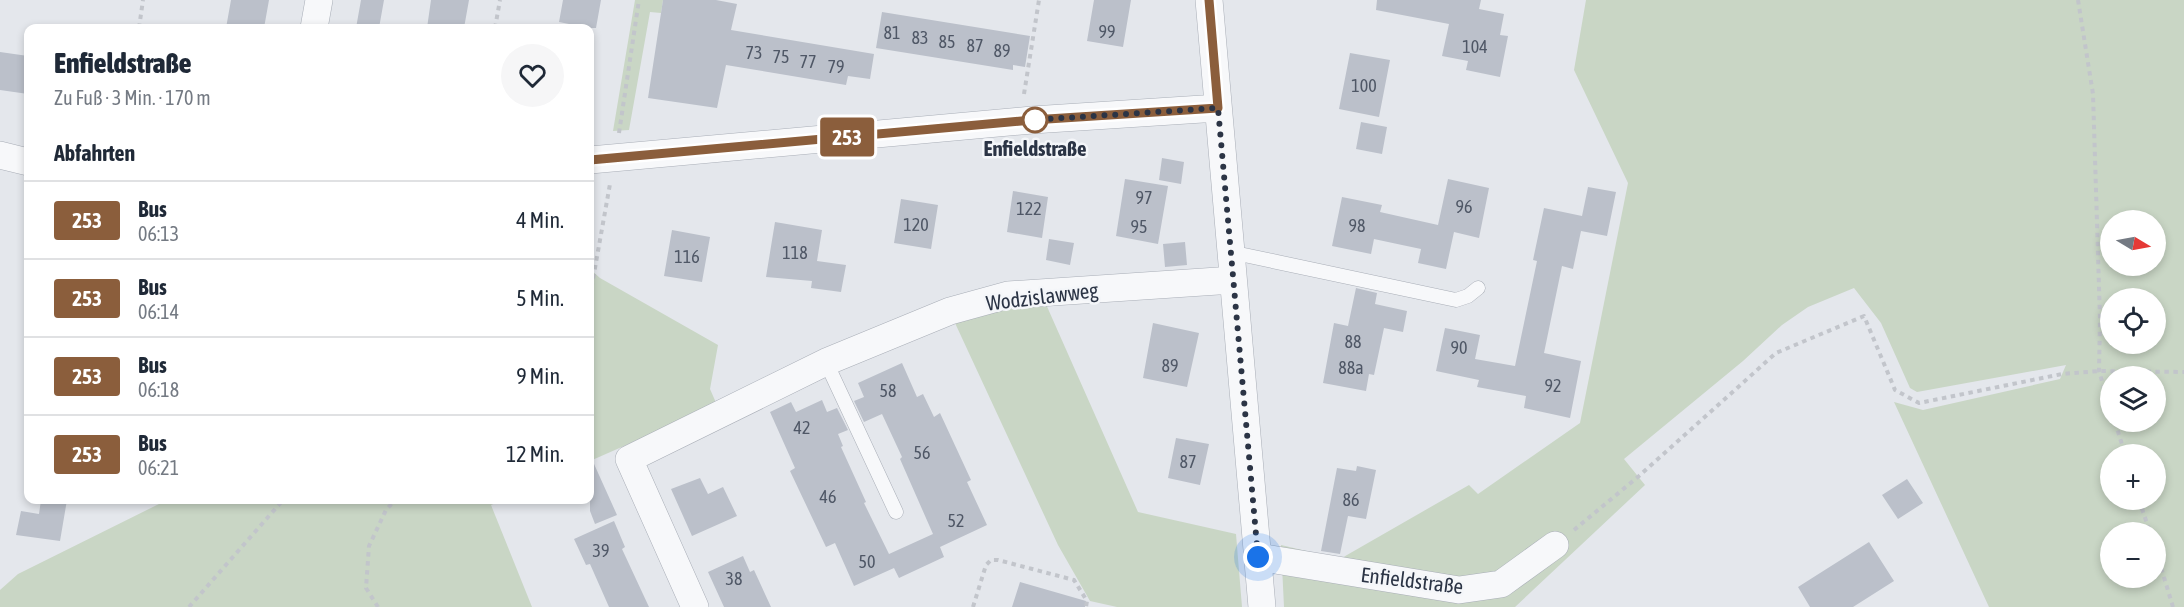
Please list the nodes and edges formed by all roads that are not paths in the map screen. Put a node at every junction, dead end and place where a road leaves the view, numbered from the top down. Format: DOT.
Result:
graph roads {
  1 [pos="319,0"];
  2 [pos="1209,0"];
  3 [pos="315,24"];
  4 [pos="1218,108"];
  5 [pos="0,155"];
  6 [pos="602,159"];
  7 [pos="24,161"];
  8 [pos="1230,252"];
  9 [pos="1233,280"];
  10 [pos="1478,288"];
  11 [pos="826,362"];
  12 [pos="896,512"];
  13 [pos="1555,545"];
  14 [pos="1258,557"];
  15 [pos="694,607"];
  16 [pos="1262,607"];
  1 -- 3 [label="street"];
  2 -- 4 [label="street"];
  4 -- 6 [label="street"];
  4 -- 8 [label="street"];
  5 -- 7 [label="street"];
  8 -- 9 [label="street"];
  8 -- 10 [label="lane"];
  9 -- 11 [label="street, Wodzislawweg"];
  9 -- 14 [label="street"];
  11 -- 12 [label="lane"];
  11 -- 15 [label="street, Wodzislawweg"];
  13 -- 14 [label="street, Enfieldstraße"];
  14 -- 16 [label="street"];
}
